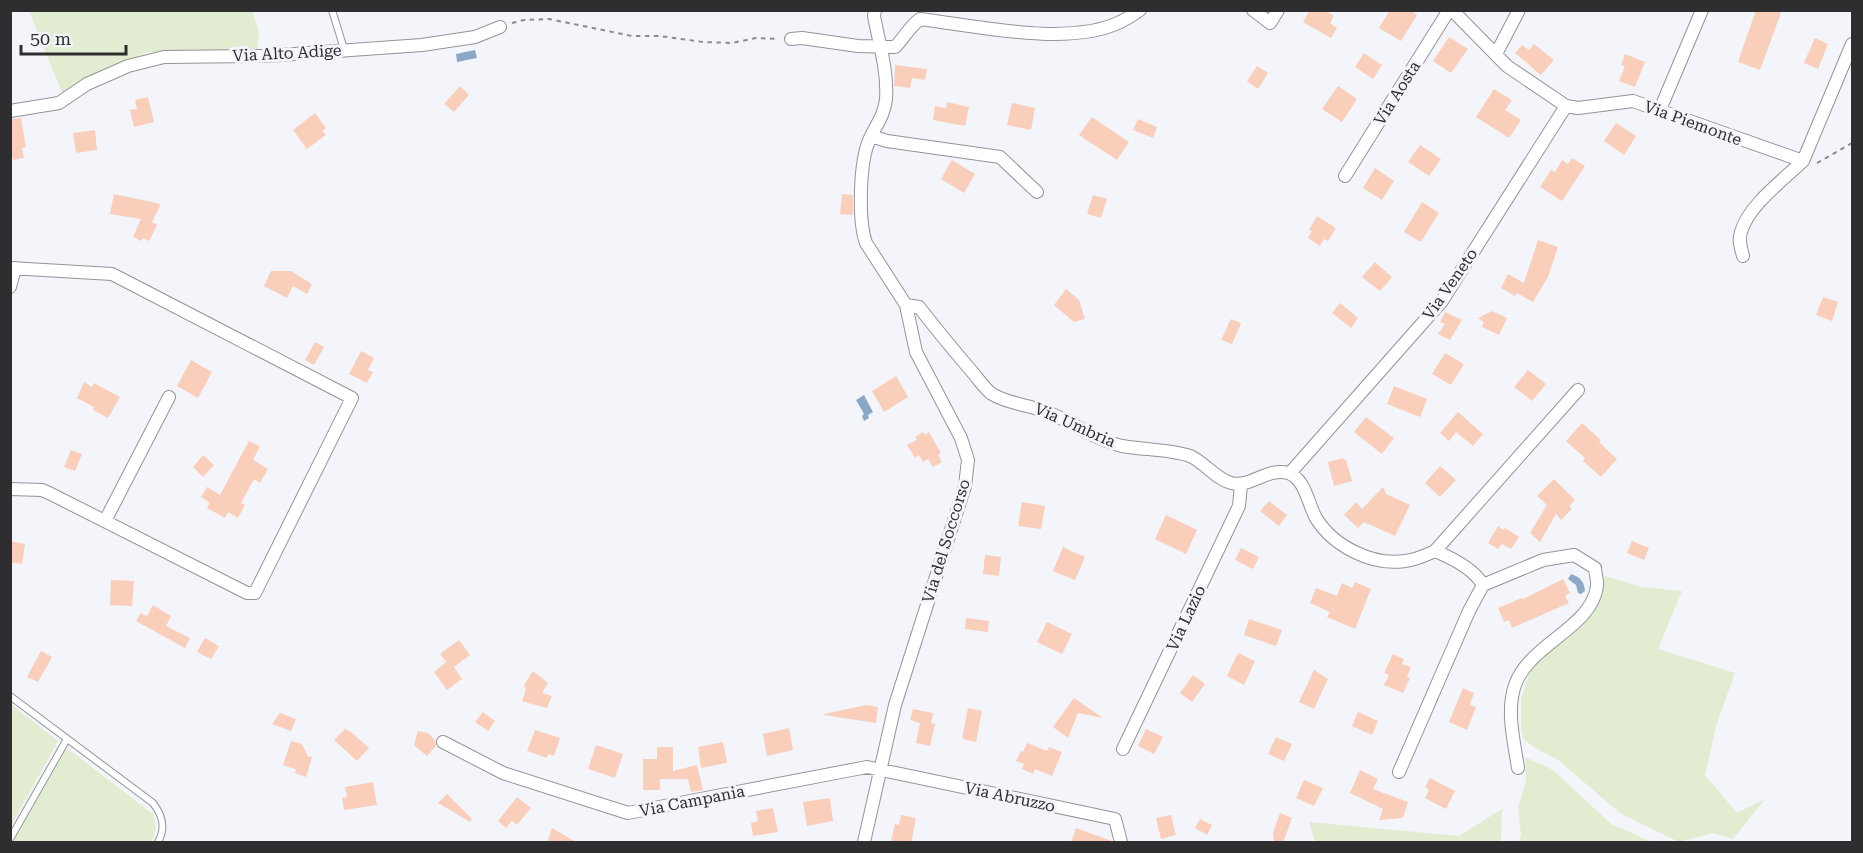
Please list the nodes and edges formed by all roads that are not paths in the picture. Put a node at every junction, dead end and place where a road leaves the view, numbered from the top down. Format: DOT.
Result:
graph roads {
  1 [pos="332,10"];
  2 [pos="875,10"];
  3 [pos="1140,10"];
  4 [pos="1253,10"];
  5 [pos="1278,10"];
  6 [pos="1450,10"];
  7 [pos="1519,10"];
  8 [pos="1702,10"];
  9 [pos="500,27"];
  10 [pos="791,39"];
  11 [pos="1852,44"];
  12 [pos="879,46"];
  13 [pos="344,49"];
  14 [pos="1496,54"];
  15 [pos="1566,106"];
  16 [pos="10,111"];
  17 [pos="1659,112"];
  18 [pos="872,136"];
  19 [pos="1803,162"];
  20 [pos="1345,176"];
  21 [pos="1038,192"];
  22 [pos="1743,256"];
  23 [pos="13,268"];
  24 [pos="10,287"];
  25 [pos="906,305"];
  26 [pos="1578,390"];
  27 [pos="169,397"];
  28 [pos="1290,473"];
  29 [pos="1241,484"];
  30 [pos="10,489"];
  31 [pos="105,521"];
  32 [pos="1435,551"];
  33 [pos="1483,585"];
  34 [pos="10,696"];
  35 [pos="67,739"];
  36 [pos="443,741"];
  37 [pos="1123,749"];
  38 [pos="1518,768"];
  39 [pos="881,771"];
  40 [pos="1399,772"];
  41 [pos="10,839"];
  42 [pos="158,843"];
  43 [pos="864,843"];
  44 [pos="1121,843"];
  1 -- 13 [label="lane"];
  2 -- 12 [label="street, Via del Soccorso"];
  3 -- 12 [label="street"];
  4 -- 5 [label="street"];
  6 -- 14 [label="street"];
  6 -- 20 [label="street, Via Aosta"];
  7 -- 14 [label="street"];
  8 -- 17 [label="street"];
  9 -- 13 [label="street, Via Alto Adige"];
  10 -- 12 [label="street"];
  11 -- 19 [label="street"];
  12 -- 18 [label="street, Via del Soccorso"];
  13 -- 16 [label="street, Via Alto Adige"];
  14 -- 15 [label="street"];
  15 -- 17 [label="street, Via Piemonte"];
  15 -- 28 [label="street, Via Veneto"];
  17 -- 19 [label="street, Via Piemonte"];
  18 -- 21 [label="street"];
  18 -- 25 [label="street, Via del Soccorso"];
  19 -- 22 [label="street"];
  23 -- 24 [label="street"];
  23 -- 31 [label="street"];
  25 -- 29 [label="street, Via Umbria"];
  25 -- 39 [label="street, Via del Soccorso"];
  26 -- 32 [label="street"];
  27 -- 31 [label="street"];
  28 -- 29 [label="street"];
  28 -- 32 [label="street"];
  29 -- 37 [label="street, Via Lazio"];
  30 -- 31 [label="street"];
  32 -- 33 [label="street"];
  33 -- 38 [label="street"];
  33 -- 40 [label="street"];
  34 -- 35 [label="lane"];
  35 -- 41 [label="lane"];
  35 -- 42 [label="lane"];
  36 -- 39 [label="street, Via Campania"];
  39 -- 43 [label="street, Via del Soccorso"];
  39 -- 44 [label="street, Via Abruzzo"];
}
